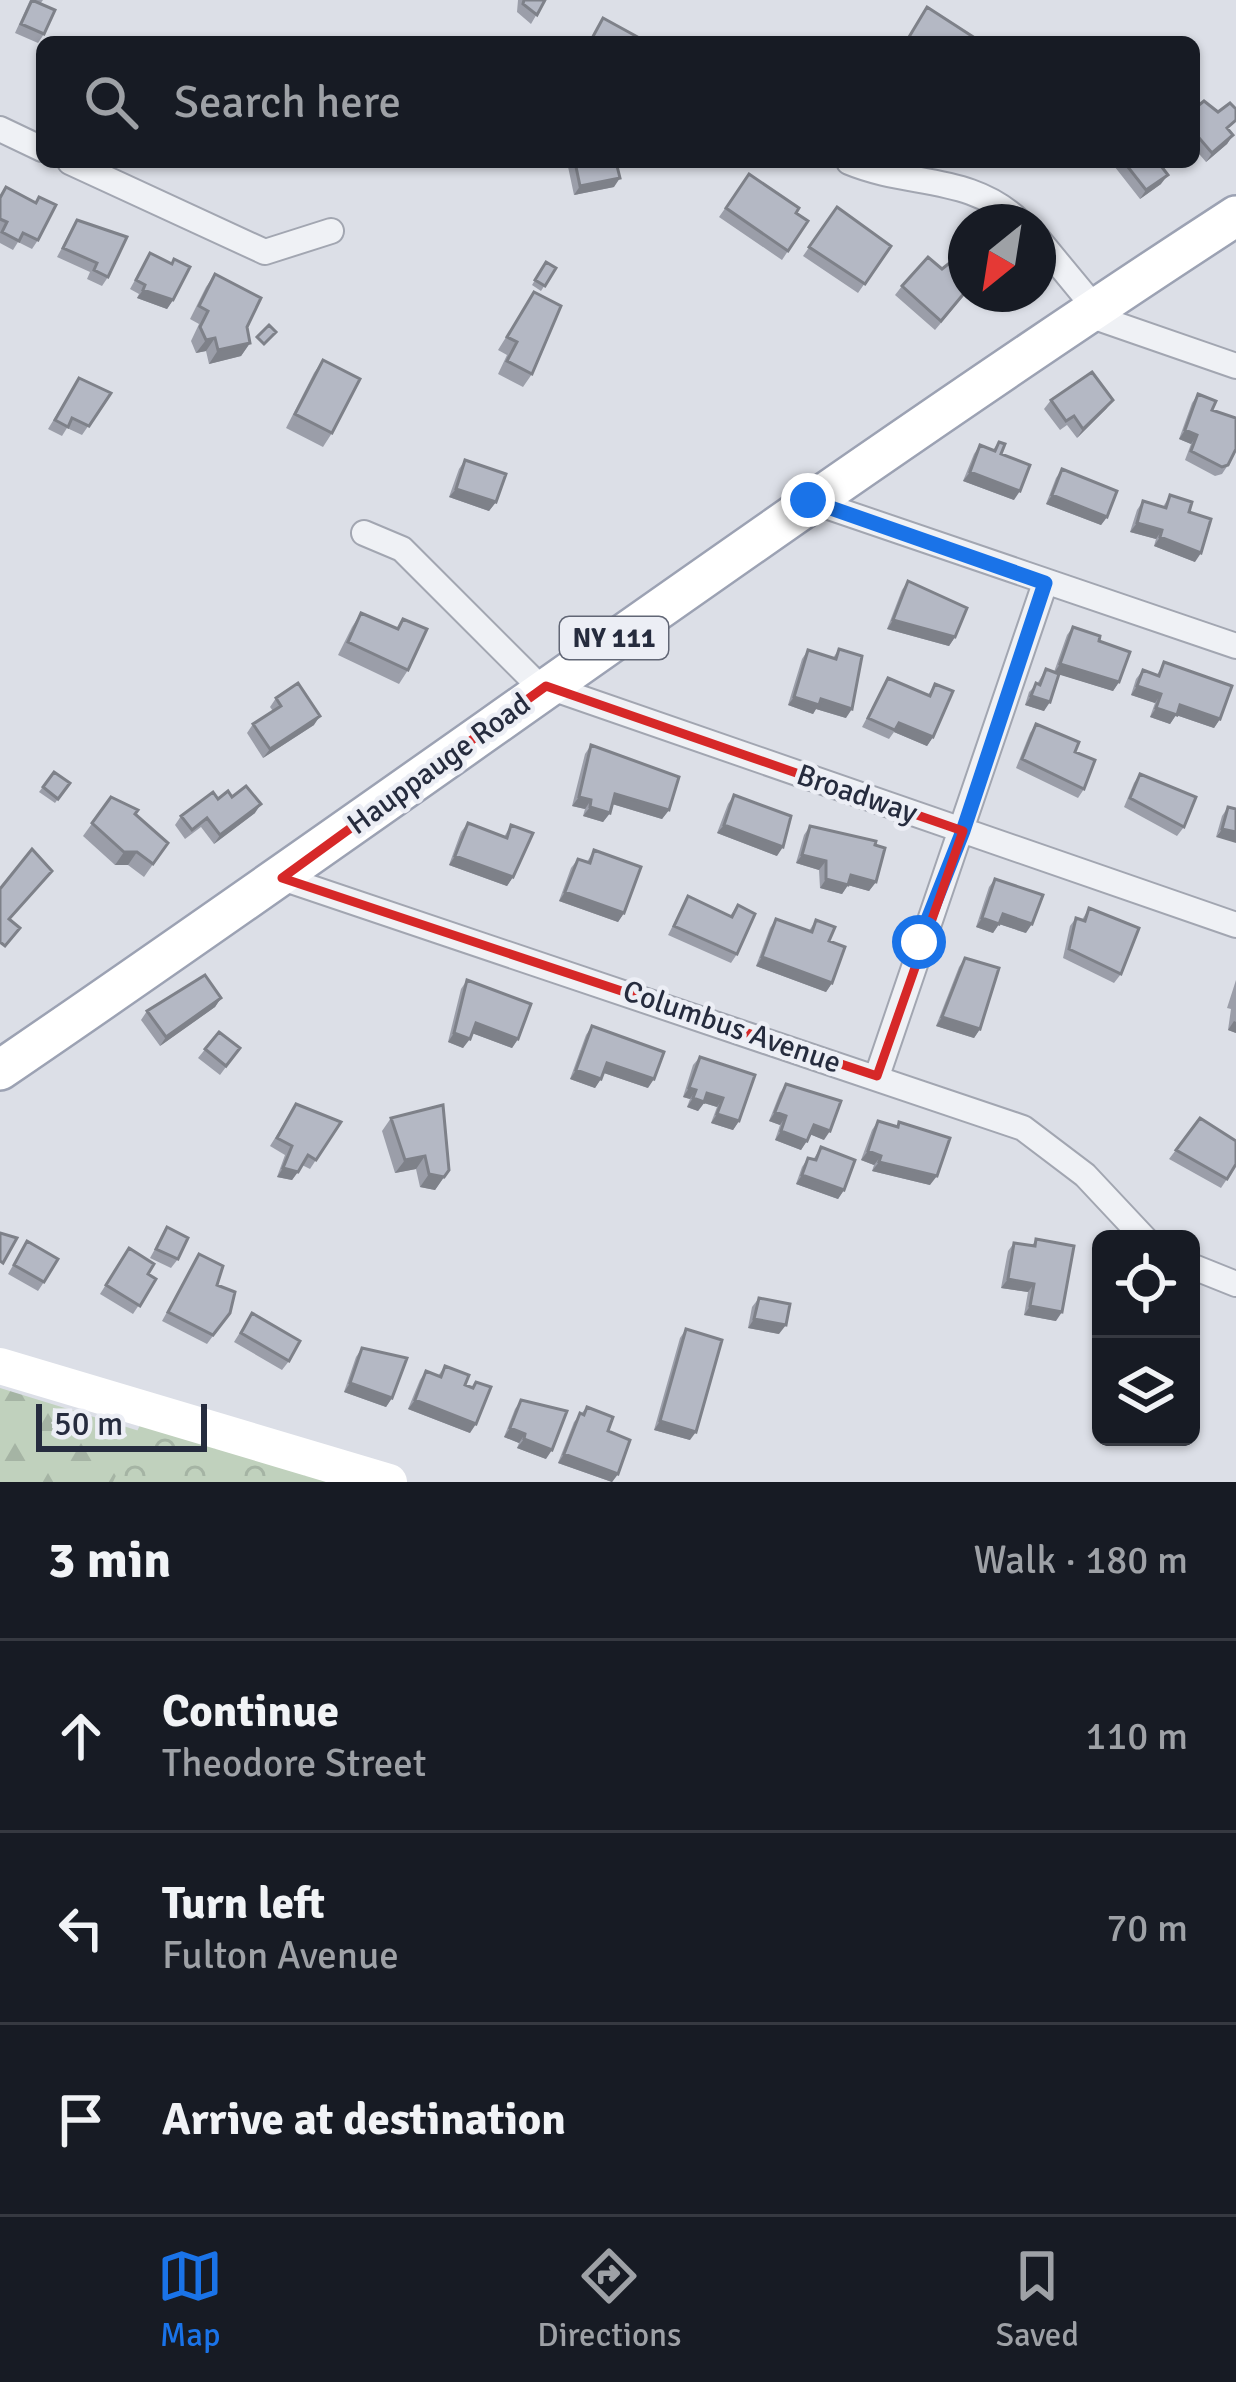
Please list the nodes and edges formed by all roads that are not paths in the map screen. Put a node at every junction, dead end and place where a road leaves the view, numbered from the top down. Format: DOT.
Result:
graph roads {
  1 [pos="0,130"];
  2 [pos="36,146"];
  3 [pos="83,168"];
  4 [pos="878,168"];
  5 [pos="1001,204"];
  6 [pos="1236,216"];
  7 [pos="331,231"];
  8 [pos="1056,264"];
  9 [pos="1090,311"];
  10 [pos="1236,366"];
  11 [pos="808,500"];
  12 [pos="364,533"];
  13 [pos="1045,583"];
  14 [pos="1236,646"];
  15 [pos="544,688"];
  16 [pos="963,831"];
  17 [pos="282,878"];
  18 [pos="1236,925"];
  19 [pos="0,1070"];
  20 [pos="878,1076"];
  21 [pos="1136,1230"];
  22 [pos="1200,1269"];
  23 [pos="1236,1284"];
  24 [pos="0,1366"];
  25 [pos="388,1482"];
  1 -- 2 [label="street"];
  3 -- 7 [label="street"];
  4 -- 5 [label="street"];
  6 -- 9 [label="main road, Hauppauge Road / NY 111"];
  8 -- 9 [label="street"];
  9 -- 10 [label="street"];
  9 -- 11 [label="main road, Hauppauge Road / NY 111"];
  11 -- 13 [label="street"];
  11 -- 15 [label="main road, Hauppauge Road / NY 111"];
  12 -- 15 [label="street"];
  13 -- 14 [label="street"];
  13 -- 16 [label="street"];
  15 -- 16 [label="street, Broadway"];
  15 -- 17 [label="main road, Hauppauge Road / NY 111"];
  16 -- 18 [label="street, Broadway"];
  16 -- 20 [label="street"];
  17 -- 19 [label="main road, Hauppauge Road / NY 111"];
  17 -- 20 [label="street, Columbus Avenue"];
  20 -- 21 [label="street, Columbus Avenue"];
  22 -- 23 [label="street"];
  24 -- 25 [label="street"];
}
